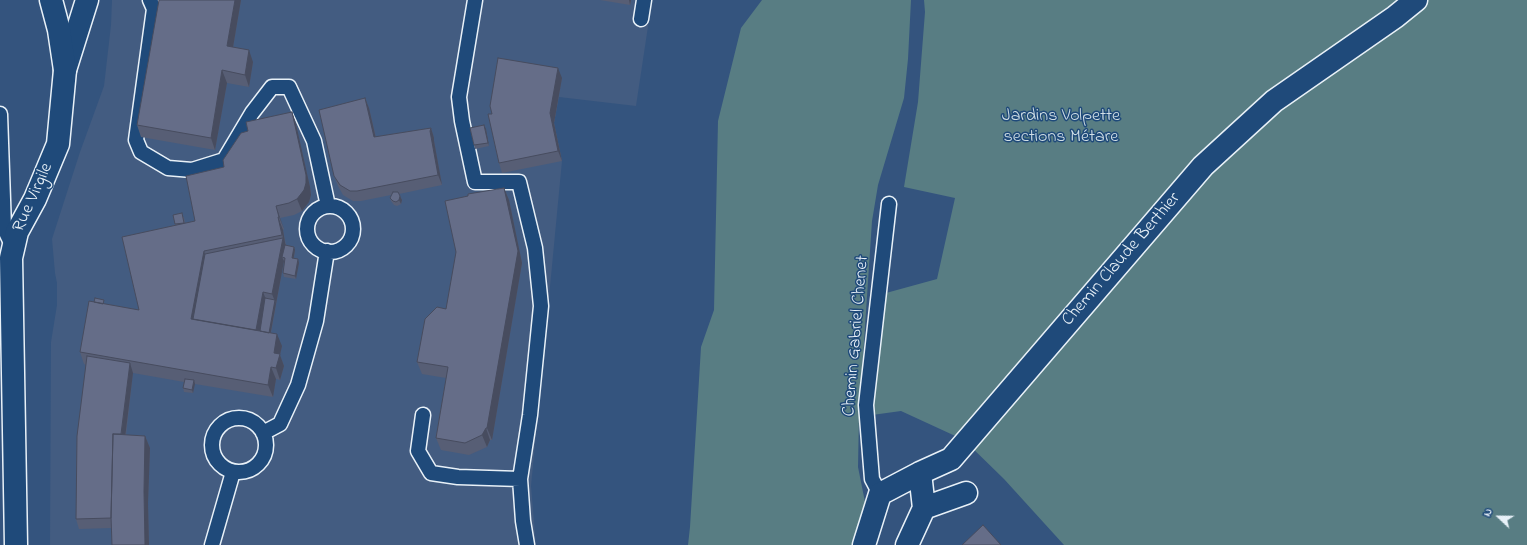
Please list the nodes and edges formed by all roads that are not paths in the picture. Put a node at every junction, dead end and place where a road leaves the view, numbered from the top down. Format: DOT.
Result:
graph roads {
  1 [pos="50,0"];
  2 [pos="87,0"];
  3 [pos="150,0"];
  4 [pos="475,0"];
  5 [pos="644,0"];
  6 [pos="1416,0"];
  7 [pos="641,19"];
  8 [pos="65,70"];
  9 [pos="0,114"];
  10 [pos="889,204"];
  11 [pos="328,206"];
  12 [pos="14,247"];
  13 [pos="327,252"];
  14 [pos="423,415"];
  15 [pos="263,434"];
  16 [pos="232,472"];
  17 [pos="920,473"];
  18 [pos="520,479"];
  19 [pos="966,493"];
  20 [pos="880,494"];
  21 [pos="924,508"];
  22 [pos="16,545"];
  23 [pos="212,545"];
  24 [pos="527,545"];
  25 [pos="864,545"];
  26 [pos="907,545"];
  1 -- 8 [label="street"];
  2 -- 8 [label="street, Rue Virgile"];
  3 -- 11 [label="lane"];
  4 -- 18 [label="lane"];
  5 -- 7 [label="lane"];
  6 -- 17 [label="street, Chemin Claude Berthier"];
  8 -- 12 [label="street, Rue Virgile"];
  9 -- 12 [label="lane"];
  10 -- 20 [label="lane, Chemin Gabriel Chenet"];
  11 -- 13 [label="lane"];
  11 -- 13 [label="lane"];
  12 -- 22 [label="street, Rue Virgile"];
  13 -- 15 [label="lane"];
  14 -- 18 [label="lane"];
  15 -- 16 [label="lane"];
  15 -- 16 [label="lane"];
  16 -- 23 [label="lane"];
  17 -- 20 [label="street, Chemin Claude Berthier"];
  17 -- 21 [label="street"];
  18 -- 24 [label="lane"];
  19 -- 21 [label="street"];
  20 -- 25 [label="street"];
  21 -- 26 [label="street"];
}
